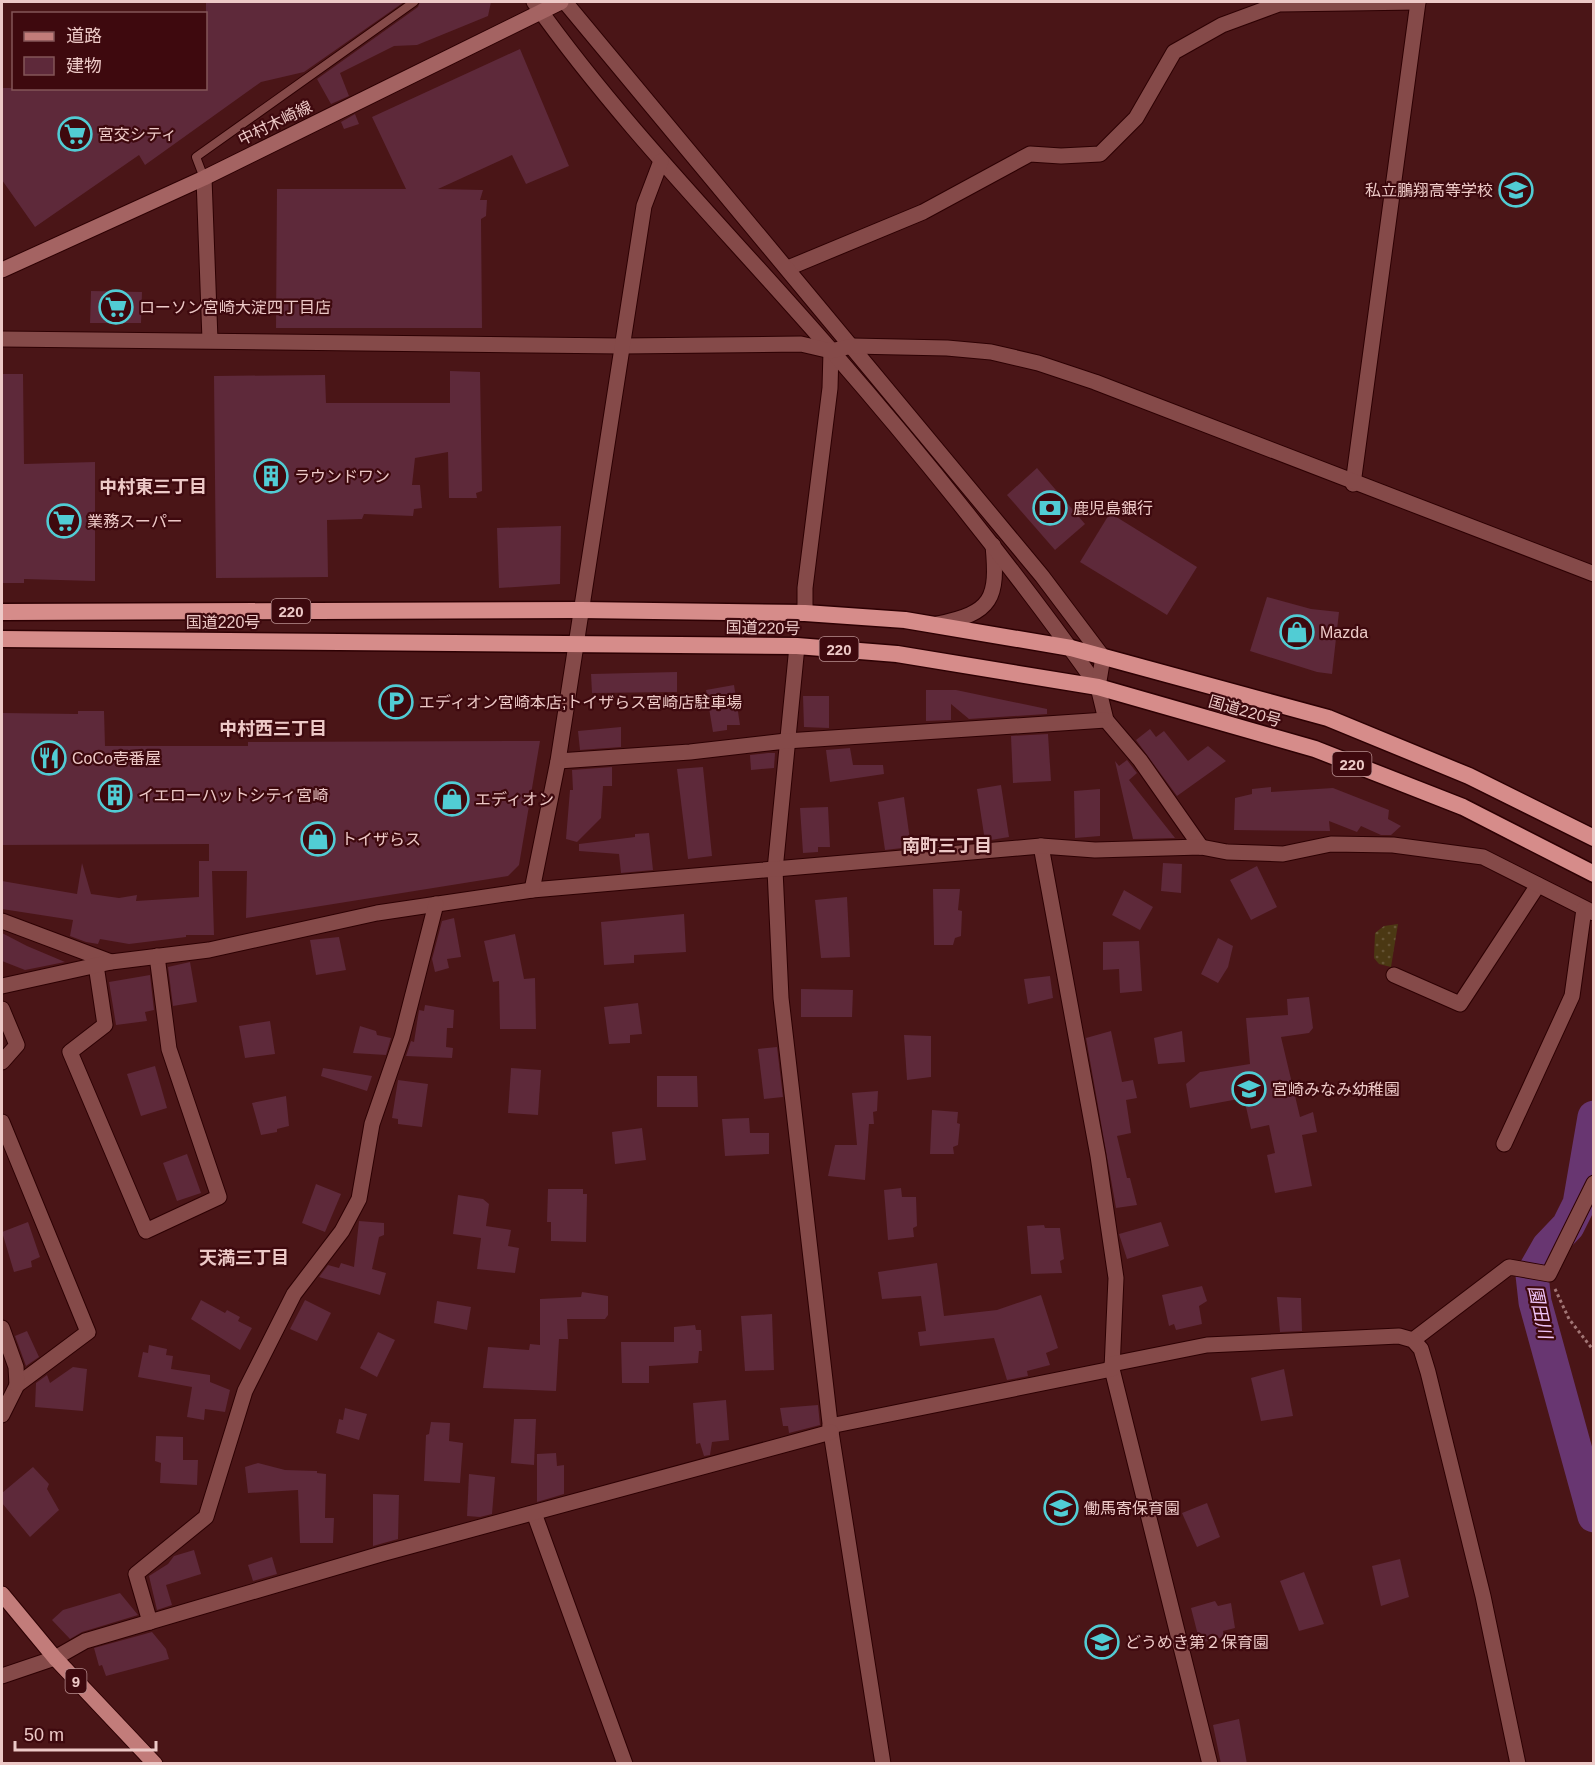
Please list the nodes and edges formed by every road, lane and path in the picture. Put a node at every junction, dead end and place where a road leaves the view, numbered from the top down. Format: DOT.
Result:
graph roads {
  1 [pos="414,2"];
  2 [pos="563,2"];
  3 [pos="538,7"];
  4 [pos="662,161"];
  5 [pos="204,178"];
  6 [pos="788,268"];
  7 [pos="2,270"];
  8 [pos="2,339"];
  9 [pos="210,340"];
  10 [pos="622,346"];
  11 [pos="852,346"];
  12 [pos="831,351"];
  13 [pos="1353,484"];
  14 [pos="993,544"];
  15 [pos="1593,574"];
  16 [pos="581,610"];
  17 [pos="2,612"];
  18 [pos="805,613"];
  19 [pos="934,624"];
  20 [pos="7,640"];
  21 [pos="576,643"];
  22 [pos="796,646"];
  23 [pos="1071,648"];
  24 [pos="1103,657"];
  25 [pos="1098,687"];
  26 [pos="1106,720"];
  27 [pos="786,741"];
  28 [pos="558,761"];
  29 [pos="1593,838"];
  30 [pos="1041,846"];
  31 [pos="1201,847"];
  32 [pos="775,870"];
  33 [pos="1593,874"];
  34 [pos="1538,885"];
  35 [pos="532,890"];
  36 [pos="436,904"];
  37 [pos="1589,911"];
  38 [pos="2,921"];
  39 [pos="157,956"];
  40 [pos="104,964"];
  41 [pos="1394,975"];
  42 [pos="2,986"];
  43 [pos="2,1009"];
  44 [pos="2,1062"];
  45 [pos="2,1122"];
  46 [pos="1504,1144"];
  47 [pos="1593,1183"];
  48 [pos="1545,1274"];
  49 [pos="2,1328"];
  50 [pos="1413,1340"];
  51 [pos="1593,1351"];
  52 [pos="1112,1366"];
  53 [pos="18,1385"];
  54 [pos="2,1415"];
  55 [pos="830,1429"];
  56 [pos="534,1513"];
  57 [pos="2,1594"];
  58 [pos="150,1622"];
  59 [pos="55,1658"];
  60 [pos="2,1676"];
  61 [pos="155,1764"];
  62 [pos="625,1764"];
  63 [pos="883,1764"];
  64 [pos="1210,1764"];
  65 [pos="1518,1764"];
  1 -- 5 [label="lane"];
  2 -- 3 [label="main road, 中村木崎線"];
  2 -- 6 [label="street"];
  3 -- 4 [label="street"];
  3 -- 5 [label="main road, 中村木崎線"];
  4 -- 10 [label="street"];
  4 -- 12 [label="street"];
  5 -- 7 [label="main road, 中村木崎線"];
  5 -- 9 [label="street"];
  6 -- 11 [label="street"];
  6 -- 13 [label="street"];
  8 -- 9 [label="street"];
  9 -- 10 [label="street"];
  10 -- 12 [label="street"];
  10 -- 16 [label="street"];
  11 -- 12 [label="street"];
  11 -- 13 [label="street"];
  11 -- 24 [label="street"];
  12 -- 14 [label="street"];
  12 -- 18 [label="street"];
  13 -- 15 [label="street"];
  14 -- 19 [label="street"];
  14 -- 23 [label="street"];
  16 -- 17 [label="highway, 国道220号 / 220"];
  16 -- 18 [label="highway, 国道220号 / 220"];
  16 -- 21 [label="street"];
  18 -- 19 [label="highway, 国道220号 / 220"];
  19 -- 23 [label="highway, 国道220号 / 220"];
  20 -- 21 [label="highway, 国道220号 / 220"];
  21 -- 22 [label="highway, 国道220号 / 220"];
  21 -- 28 [label="street"];
  22 -- 25 [label="highway, 国道220号 / 220"];
  22 -- 27 [label="street"];
  23 -- 24 [label="highway, 国道220号 / 220"];
  23 -- 25 [label="street"];
  24 -- 25 [label="street"];
  24 -- 29 [label="highway, 国道220号 / 220"];
  25 -- 26 [label="street"];
  25 -- 33 [label="highway, 国道220号 / 220"];
  26 -- 27 [label="street"];
  26 -- 31 [label="street"];
  27 -- 28 [label="street"];
  27 -- 32 [label="street"];
  28 -- 35 [label="street"];
  30 -- 31 [label="street"];
  30 -- 32 [label="street"];
  30 -- 52 [label="street"];
  31 -- 34 [label="street"];
  32 -- 35 [label="street"];
  32 -- 55 [label="street"];
  34 -- 37 [label="street"];
  34 -- 41 [label="street"];
  35 -- 36 [label="street"];
  36 -- 39 [label="street"];
  36 -- 58 [label="street"];
  37 -- 46 [label="street"];
  38 -- 40 [label="street"];
  39 -- 40 [label="street"];
  39 -- 40 [label="street"];
  40 -- 42 [label="street"];
  43 -- 44 [label="street"];
  45 -- 53 [label="street"];
  47 -- 48 [label="street"];
  48 -- 50 [label="street"];
  48 -- 51 [label="path"];
  49 -- 53 [label="street"];
  50 -- 52 [label="street"];
  50 -- 65 [label="street"];
  52 -- 55 [label="street"];
  52 -- 64 [label="street"];
  53 -- 54 [label="street"];
  55 -- 56 [label="street"];
  55 -- 63 [label="street"];
  56 -- 58 [label="street"];
  56 -- 62 [label="street"];
  57 -- 59 [label="main road, 9"];
  58 -- 59 [label="street"];
  59 -- 60 [label="street"];
  59 -- 61 [label="main road, 9"];
}
